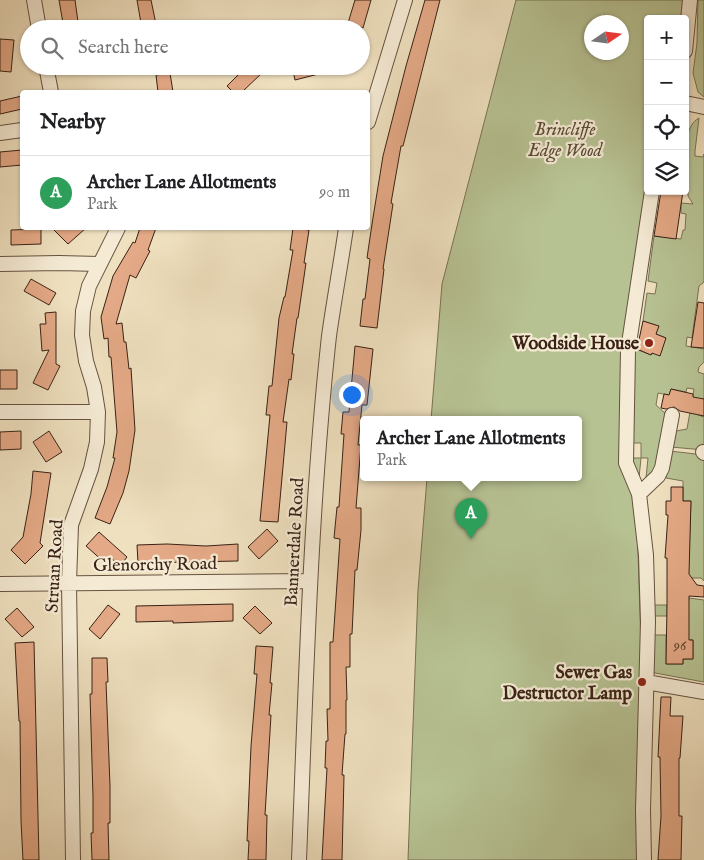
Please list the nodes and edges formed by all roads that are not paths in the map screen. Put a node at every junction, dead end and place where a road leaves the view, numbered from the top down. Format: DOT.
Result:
graph roads {
  1 [pos="34,0"];
  2 [pos="405,0"];
  3 [pos="690,0"];
  4 [pos="689,15"];
  5 [pos="37,20"];
  6 [pos="48,75"];
  7 [pos="51,90"];
  8 [pos="689,104"];
  9 [pos="704,107"];
  10 [pos="370,115"];
  11 [pos="20,130"];
  12 [pos="0,133"];
  13 [pos="651,195"];
  14 [pos="117,230"];
  15 [pos="346,230"];
  16 [pos="0,264"];
  17 [pos="100,264"];
  18 [pos="0,412"];
  19 [pos="98,412"];
  20 [pos="672,415"];
  21 [pos="639,494"];
  22 [pos="310,581"];
  23 [pos="69,583"];
  24 [pos="0,584"];
  25 [pos="646,682"];
  26 [pos="704,692"];
  27 [pos="73,860"];
  28 [pos="298,860"];
  29 [pos="644,860"];
  1 -- 5 [label="street"];
  2 -- 10 [label="street"];
  3 -- 4 [label="street"];
  6 -- 7 [label="street"];
  8 -- 9 [label="street"];
  11 -- 12 [label="street"];
  13 -- 21 [label="street"];
  14 -- 17 [label="street, Struan Road"];
  15 -- 22 [label="street, Bannerdale Road"];
  16 -- 17 [label="street"];
  17 -- 19 [label="street, Struan Road"];
  18 -- 19 [label="street"];
  19 -- 23 [label="street, Struan Road"];
  20 -- 21 [label="street"];
  21 -- 25 [label="street"];
  22 -- 23 [label="street, Glenorchy Road"];
  22 -- 28 [label="street, Bannerdale Road"];
  23 -- 24 [label="street, Glenorchy Road"];
  23 -- 27 [label="street, Struan Road"];
  25 -- 26 [label="street"];
  25 -- 29 [label="street"];
}
